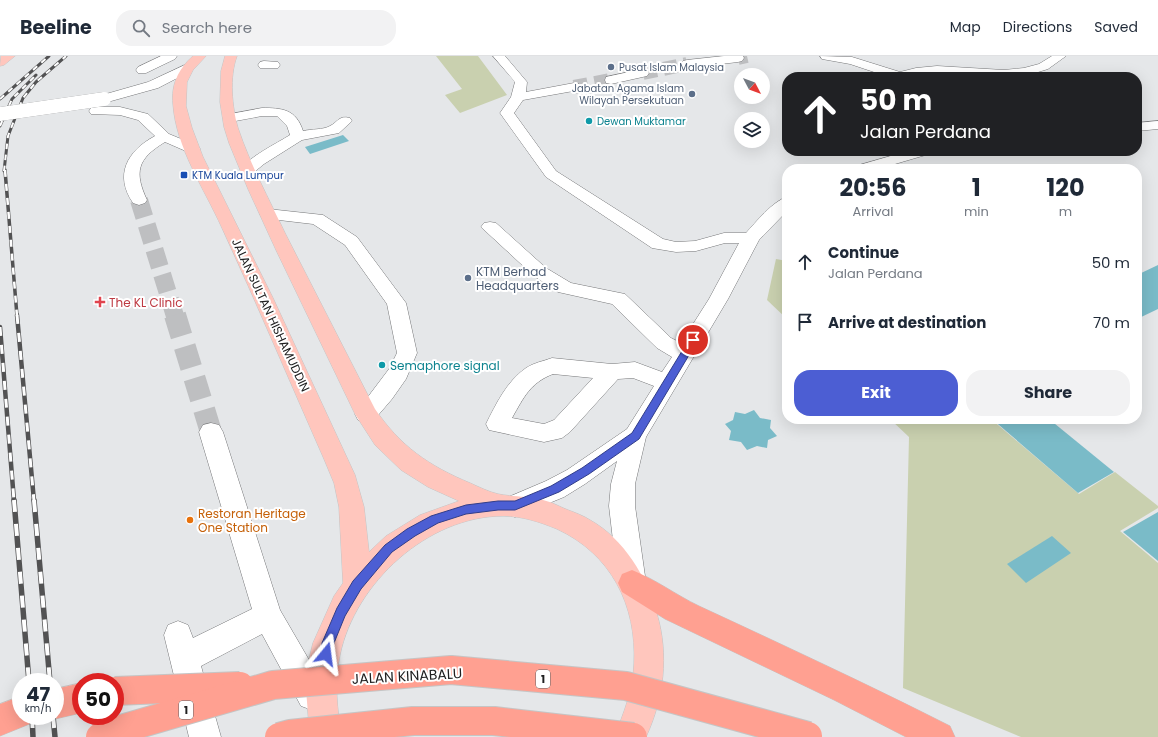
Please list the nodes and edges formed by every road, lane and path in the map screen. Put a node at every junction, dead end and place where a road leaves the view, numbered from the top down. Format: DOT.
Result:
graph roads {
  1 [pos="9,56"];
  2 [pos="172,56"];
  3 [pos="231,56"];
  4 [pos="499,56"];
  5 [pos="826,56"];
  6 [pos="1060,56"];
  7 [pos="198,57"];
  8 [pos="738,58"];
  9 [pos="0,62"];
  10 [pos="687,64"];
  11 [pos="187,68"];
  12 [pos="142,70"];
  13 [pos="886,72"];
  14 [pos="909,72"];
  15 [pos="643,73"];
  16 [pos="611,80"];
  17 [pos="574,87"];
  18 [pos="518,97"];
  19 [pos="100,105"];
  20 [pos="0,114"];
  21 [pos="230,118"];
  22 [pos="345,121"];
  23 [pos="1158,125"];
  24 [pos="0,126"];
  25 [pos="1142,126"];
  26 [pos="298,136"];
  27 [pos="164,137"];
  28 [pos="193,149"];
  29 [pos="908,156"];
  30 [pos="882,164"];
  31 [pos="248,170"];
  32 [pos="139,200"];
  33 [pos="782,207"];
  34 [pos="268,214"];
  35 [pos="490,227"];
  36 [pos="751,238"];
  37 [pos="685,354"];
  38 [pos="612,372"];
  39 [pos="667,383"];
  40 [pos="366,414"];
  41 [pos="211,432"];
  42 [pos="635,436"];
  43 [pos="507,506"];
  44 [pos="632,583"];
  45 [pos="357,585"];
  46 [pos="268,616"];
  47 [pos="273,685"];
  48 [pos="124,691"];
  49 [pos="12,715"];
  50 [pos="0,720"];
  51 [pos="323,724"];
  52 [pos="100,737"];
  53 [pos="205,737"];
  54 [pos="279,737"];
  55 [pos="630,737"];
  56 [pos="633,737"];
  57 [pos="809,737"];
  58 [pos="939,737"];
  1 -- 9 [label="main road"];
  2 -- 7 [label="street"];
  2 -- 12 [label="street"];
  3 -- 21 [label="main road"];
  4 -- 18 [label="street"];
  5 -- 13 [label="street"];
  6 -- 14 [label="street"];
  7 -- 11 [label="main road, JALAN SULTAN HISHAMUDDIN"];
  8 -- 10 [label="street"];
  11 -- 19 [label="street"];
  11 -- 28 [label="main road, JALAN SULTAN HISHAMUDDIN"];
  15 -- 16 [label="street"];
  17 -- 18 [label="street"];
  18 -- 36 [label="street"];
  19 -- 20 [label="street, bridge"];
  19 -- 24 [label="street"];
  19 -- 27 [label="street"];
  21 -- 26 [label="street"];
  21 -- 31 [label="main road"];
  22 -- 26 [label="street"];
  23 -- 25 [label="street"];
  26 -- 31 [label="street"];
  27 -- 28 [label="street"];
  27 -- 32 [label="street"];
  28 -- 45 [label="main road, JALAN SULTAN HISHAMUDDIN"];
  29 -- 30 [label="street"];
  31 -- 34 [label="main road"];
  33 -- 36 [label="street"];
  34 -- 40 [label="main road"];
  34 -- 40 [label="street"];
  35 -- 37 [label="street"];
  36 -- 37 [label="street"];
  37 -- 39 [label="street"];
  38 -- 38 [label="street"];
  38 -- 39 [label="street"];
  39 -- 42 [label="street"];
  40 -- 43 [label="main road"];
  41 -- 46 [label="street"];
  42 -- 43 [label="street"];
  42 -- 44 [label="street"];
  43 -- 44 [label="main road"];
  43 -- 45 [label="main road"];
  44 -- 55 [label="main road"];
  44 -- 58 [label="highway"];
  45 -- 51 [label="main road"];
  46 -- 51 [label="street"];
  46 -- 53 [label="street"];
  47 -- 48 [label="highway, bridge"];
  47 -- 52 [label="highway, JALAN KINABALU / 1, bridge"];
  47 -- 57 [label="highway, JALAN KINABALU / 1, bridge"];
  49 -- 50 [label="highway"];
  54 -- 56 [label="highway, bridge"];
}
